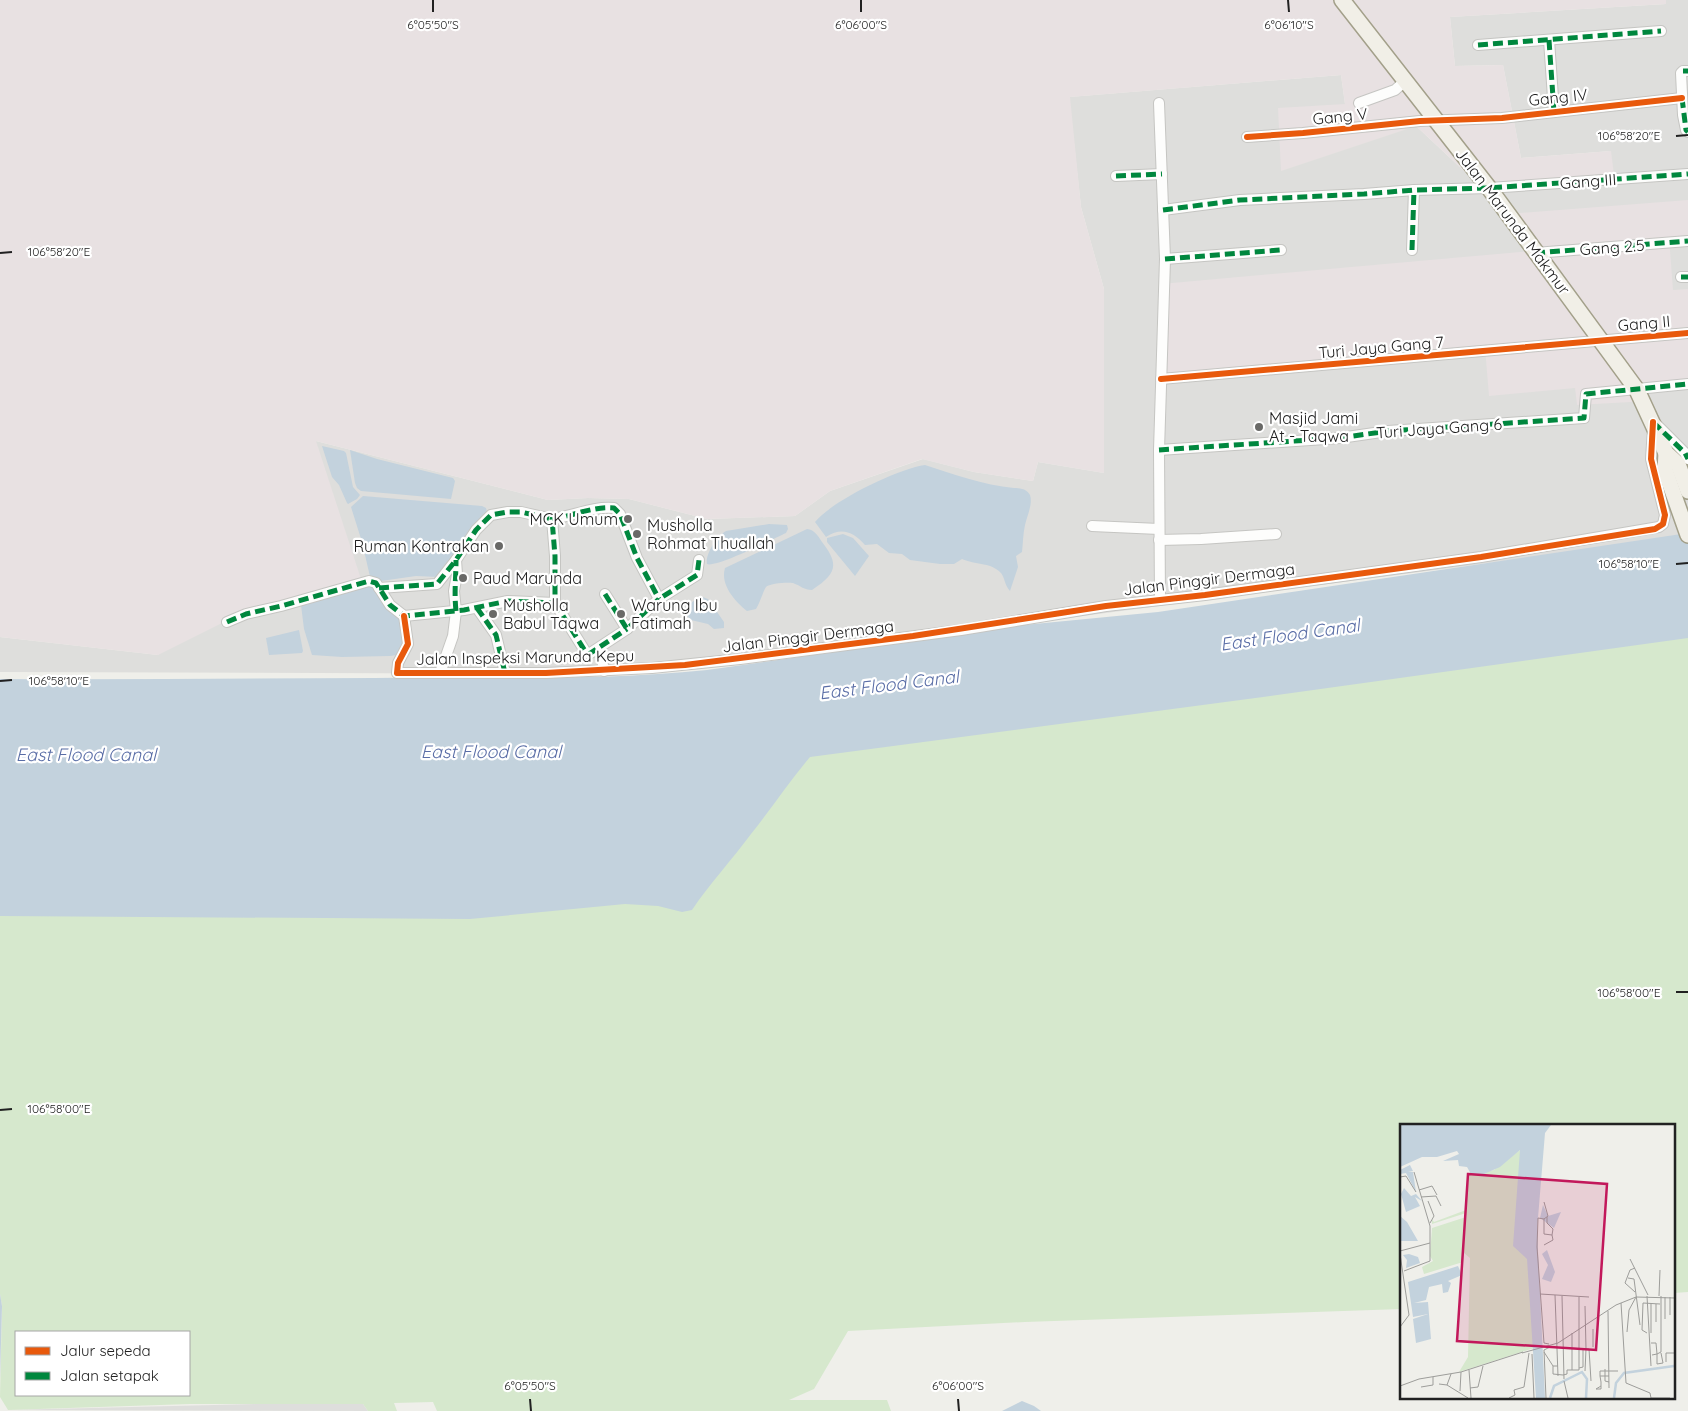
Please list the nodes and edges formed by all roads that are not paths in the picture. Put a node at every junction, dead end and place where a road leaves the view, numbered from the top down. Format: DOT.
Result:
graph roads {
  1 [pos="1342,0"];
  2 [pos="1661,31"];
  3 [pos="1549,40"];
  4 [pos="1478,45"];
  5 [pos="1688,71"];
  6 [pos="1405,81"];
  7 [pos="1684,101"];
  8 [pos="1158,103"];
  9 [pos="1359,103"];
  10 [pos="1554,112"];
  11 [pos="1437,120"];
  12 [pos="1688,132"];
  13 [pos="1247,137"];
  14 [pos="1162,174"];
  15 [pos="1688,174"];
  16 [pos="1116,176"];
  17 [pos="1489,188"];
  18 [pos="1414,190"];
  19 [pos="1163,210"];
  20 [pos="1688,241"];
  21 [pos="1280,250"];
  22 [pos="1412,250"];
  23 [pos="1535,253"];
  24 [pos="1165,259"];
  25 [pos="1688,333"];
  26 [pos="1602,341"];
  27 [pos="1161,379"];
  28 [pos="1688,384"];
  29 [pos="1638,390"];
  30 [pos="1653,422"];
  31 [pos="1159,450"];
  32 [pos="1666,453"];
  33 [pos="1688,459"];
  34 [pos="1688,491"];
  35 [pos="552,519"];
  36 [pos="1092,526"];
  37 [pos="1159,534"];
  38 [pos="1276,534"];
  39 [pos="1688,535"];
  40 [pos="456,560"];
  41 [pos="699,560"];
  42 [pos="380,588"];
  43 [pos="605,594"];
  44 [pos="659,599"];
  45 [pos="1160,600"];
  46 [pos="554,603"];
  47 [pos="477,608"];
  48 [pos="456,611"];
  49 [pos="404,616"];
  50 [pos="227,622"];
  51 [pos="627,629"];
  52 [pos="600,648"];
  53 [pos="652,668"];
  54 [pos="604,671"];
  55 [pos="440,673"];
  56 [pos="505,673"];
  1 -- 6 [label="main road, Jalan Marunda Makmur"];
  2 -- 3 [label="street"];
  3 -- 4 [label="street"];
  3 -- 10 [label="street"];
  5 -- 7 [label="street"];
  6 -- 9 [label="street"];
  6 -- 11 [label="main road, Jalan Marunda Makmur"];
  7 -- 10 [label="street, Gang IV"];
  7 -- 12 [label="street"];
  8 -- 14 [label="street"];
  10 -- 11 [label="street, Gang IV"];
  11 -- 13 [label="street, Gang V"];
  11 -- 17 [label="main road, Jalan Marunda Makmur"];
  14 -- 16 [label="street"];
  14 -- 19 [label="street"];
  15 -- 17 [label="street, Gang III"];
  17 -- 18 [label="street, Gang III"];
  17 -- 23 [label="main road, Jalan Marunda Makmur"];
  18 -- 19 [label="street, Gang III"];
  18 -- 22 [label="street"];
  19 -- 24 [label="street"];
  20 -- 23 [label="street, Gang 2.5"];
  21 -- 24 [label="street"];
  23 -- 26 [label="main road, Jalan Marunda Makmur"];
  24 -- 27 [label="street"];
  25 -- 26 [label="street, Gang II"];
  26 -- 27 [label="street, Turi Jaya Gang 7"];
  26 -- 29 [label="main road, Jalan Marunda Makmur"];
  27 -- 31 [label="street"];
  28 -- 29 [label="street"];
  29 -- 30 [label="main road, Jalan Marunda Makmur"];
  29 -- 31 [label="street, Turi Jaya Gang 6"];
  30 -- 32 [label="main road, Jalan Marunda Makmur"];
  30 -- 33 [label="street"];
  30 -- 45 [label="street, Jalan Pinggir Dermaga"];
  31 -- 37 [label="street"];
  32 -- 34 [label="main road, Jalan Marunda Makmur"];
  32 -- 39 [label="main road, Jalan Marunda Makmur"];
  35 -- 40 [label="street"];
  35 -- 44 [label="street"];
  35 -- 46 [label="street"];
  36 -- 37 [label="street"];
  37 -- 38 [label="street"];
  37 -- 45 [label="street"];
  40 -- 42 [label="street"];
  40 -- 48 [label="street"];
  41 -- 44 [label="street"];
  42 -- 49 [label="street"];
  42 -- 50 [label="street"];
  43 -- 51 [label="street"];
  44 -- 51 [label="street"];
  45 -- 53 [label="street, Jalan Pinggir Dermaga"];
  46 -- 47 [label="street"];
  46 -- 52 [label="street"];
  47 -- 48 [label="street"];
  47 -- 56 [label="street"];
  48 -- 49 [label="street"];
  48 -- 55 [label="street"];
  49 -- 55 [label="street, Jalan Inspeksi Marunda Kepu"];
  51 -- 52 [label="street"];
  52 -- 54 [label="street"];
  53 -- 54 [label="street, Jalan Inspeksi Marunda Kepu"];
  54 -- 56 [label="street, Jalan Inspeksi Marunda Kepu"];
  55 -- 56 [label="street, Jalan Inspeksi Marunda Kepu"];
}
